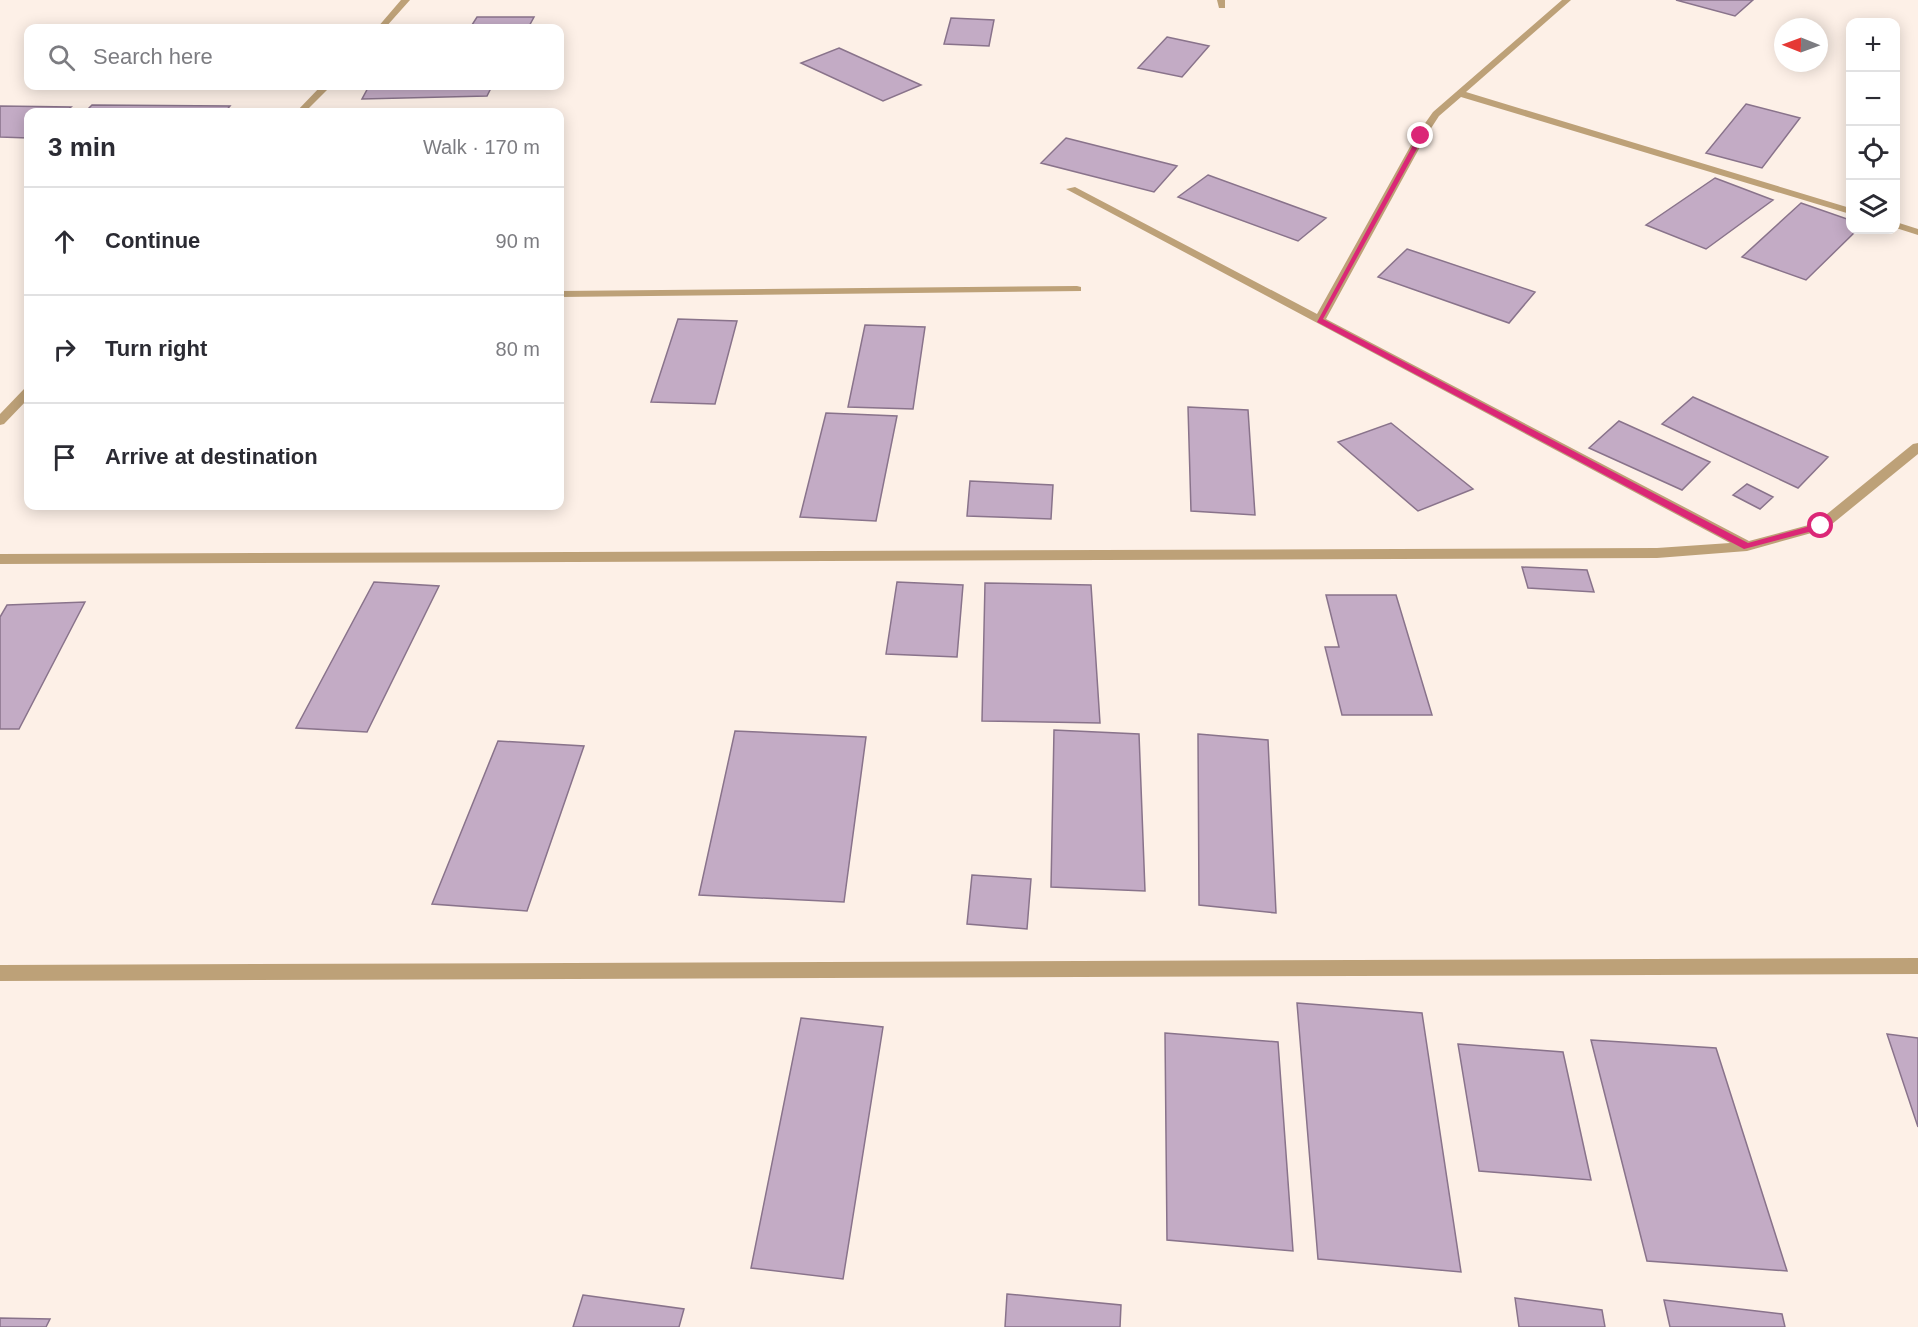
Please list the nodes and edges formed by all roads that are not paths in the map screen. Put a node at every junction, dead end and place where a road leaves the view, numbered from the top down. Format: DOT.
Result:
graph roads {
  1 [pos="406,0"];
  2 [pos="1568,0"];
  3 [pos="385,24"];
  4 [pos="322,90"];
  5 [pos="1462,94"];
  6 [pos="304,108"];
  7 [pos="1071,189"];
  8 [pos="1846,209"];
  9 [pos="1900,226"];
  10 [pos="1918,232"];
  11 [pos="1077,289"];
  12 [pos="564,294"];
  13 [pos="1319,320"];
  14 [pos="24,396"];
  15 [pos="0,421"];
  16 [pos="1918,447"];
  17 [pos="1747,546"];
  18 [pos="0,559"];
  19 [pos="1918,966"];
  20 [pos="0,973"];
  1 -- 3 [label="street"];
  2 -- 5 [label="street"];
  4 -- 6 [label="street"];
  5 -- 8 [label="street"];
  5 -- 13 [label="street"];
  7 -- 13 [label="street"];
  9 -- 10 [label="street"];
  11 -- 12 [label="street"];
  13 -- 17 [label="street"];
  14 -- 15 [label="street"];
  16 -- 17 [label="street"];
  17 -- 18 [label="street"];
  19 -- 20 [label="street"];
}
